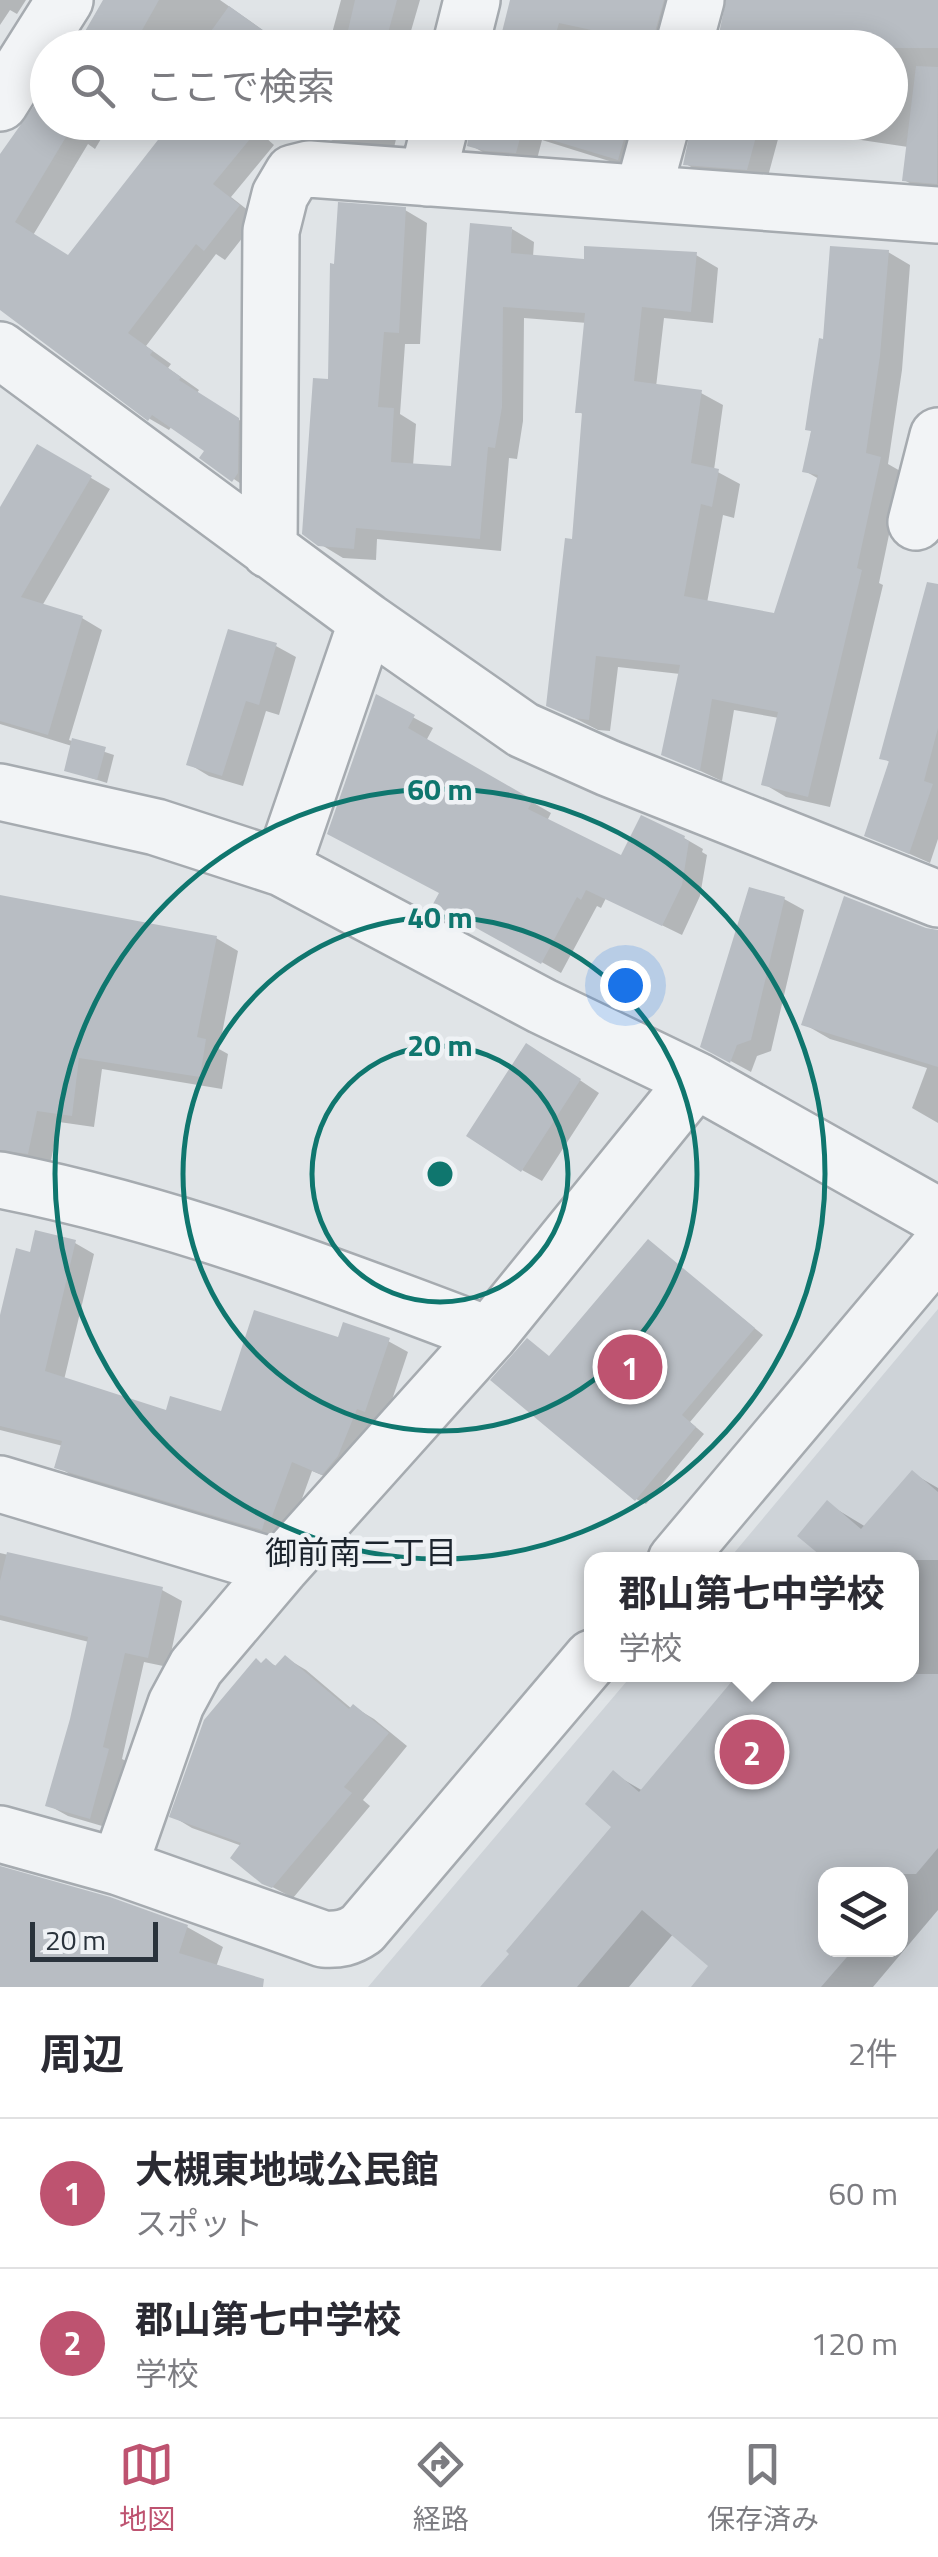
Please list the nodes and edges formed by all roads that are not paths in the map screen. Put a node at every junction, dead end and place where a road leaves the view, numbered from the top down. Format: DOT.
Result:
graph roads {
  1 [pos="65,0"];
  2 [pos="472,0"];
  3 [pos="696,0"];
  4 [pos="46,30"];
  5 [pos="464,30"];
  6 [pos="688,30"];
  7 [pos="30,55"];
  8 [pos="0,102"];
  9 [pos="436,140"];
  10 [pos="657,140"];
  11 [pos="427,178"];
  12 [pos="643,192"];
  13 [pos="938,215"];
  14 [pos="0,350"];
  15 [pos="938,436"];
  16 [pos="916,522"];
  17 [pos="269,550"];
  18 [pos="367,622"];
  19 [pos="0,792"];
  20 [pos="282,868"];
  21 [pos="938,899"];
  22 [pos="696,1080"];
  23 [pos="0,1180"];
  24 [pos="938,1216"];
  25 [pos="938,1250"];
  26 [pos="489,1336"];
  27 [pos="0,1484"];
  28 [pos="683,1552"];
  29 [pos="280,1568"];
  30 [pos="584,1667"];
  31 [pos="0,1834"];
  32 [pos="120,1868"];
  1 -- 4 [label="street"];
  2 -- 5 [label="street"];
  3 -- 6 [label="street"];
  7 -- 8 [label="street"];
  9 -- 11 [label="street"];
  10 -- 12 [label="street"];
  11 -- 12 [label="street"];
  11 -- 17 [label="street"];
  12 -- 13 [label="street"];
  14 -- 17 [label="street"];
  15 -- 16 [label="street"];
  17 -- 18 [label="street"];
  18 -- 20 [label="street"];
  18 -- 21 [label="street"];
  19 -- 20 [label="street"];
  20 -- 22 [label="street"];
  22 -- 24 [label="street"];
  22 -- 26 [label="street"];
  23 -- 26 [label="street"];
  25 -- 28 [label="street"];
  26 -- 29 [label="street"];
  27 -- 29 [label="street"];
  29 -- 32 [label="street"];
  30 -- 32 [label="street"];
  31 -- 32 [label="street"];
}
